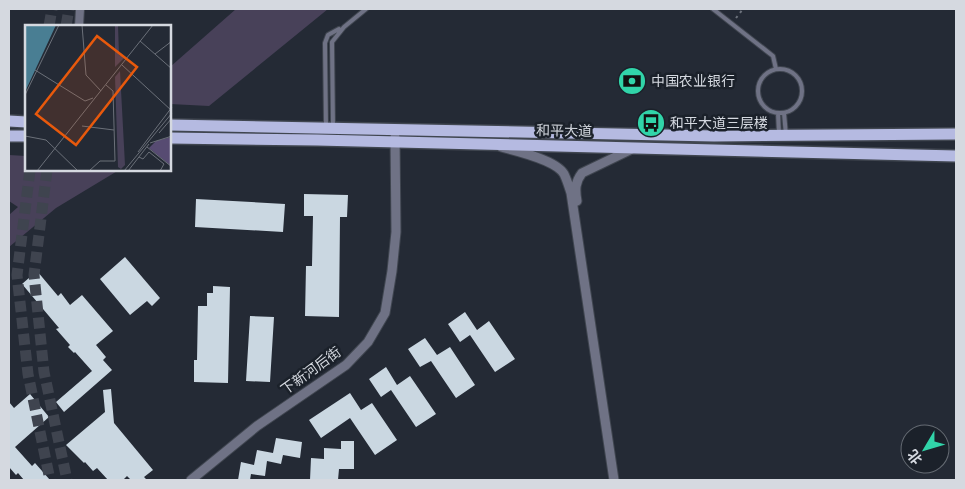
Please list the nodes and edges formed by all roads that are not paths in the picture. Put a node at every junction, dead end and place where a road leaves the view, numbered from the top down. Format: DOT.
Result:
graph roads {
  1 [pos="80,9"];
  2 [pos="366,9"];
  3 [pos="713,9"];
  4 [pos="79,25"];
  5 [pos="344,27"];
  6 [pos="776,69"];
  7 [pos="778,113"];
  8 [pos="784,113"];
  9 [pos="9,121"];
  10 [pos="25,122"];
  11 [pos="171,125"];
  12 [pos="329,128"];
  13 [pos="395,129"];
  14 [pos="956,134"];
  15 [pos="783,135"];
  16 [pos="9,136"];
  17 [pos="25,136"];
  18 [pos="171,138"];
  19 [pos="395,142"];
  20 [pos="488,144"];
  21 [pos="635,148"];
  22 [pos="956,156"];
  23 [pos="191,480"];
  24 [pos="614,480"];
  25 [pos="618,480"];
  1 -- 4 [label="street"];
  2 -- 5 [label="lane"];
  3 -- 6 [label="lane"];
  5 -- 12 [label="lane"];
  5 -- 12 [label="lane"];
  6 -- 7 [label="lane"];
  6 -- 8 [label="lane"];
  7 -- 8 [label="lane"];
  7 -- 15 [label="lane"];
  8 -- 15 [label="lane"];
  9 -- 10 [label="main road"];
  11 -- 12 [label="main road, 和平大道"];
  12 -- 13 [label="main road, 和平大道"];
  13 -- 15 [label="main road, 和平大道"];
  13 -- 19 [label="street, 下新河后街"];
  14 -- 15 [label="main road, 和平大道"];
  16 -- 17 [label="main road"];
  18 -- 19 [label="main road, 和平大道"];
  19 -- 20 [label="main road, 和平大道"];
  19 -- 23 [label="street, 下新河后街"];
  20 -- 21 [label="main road, 和平大道"];
  20 -- 24 [label="street"];
  21 -- 22 [label="main road, 和平大道"];
  21 -- 25 [label="street"];
}
